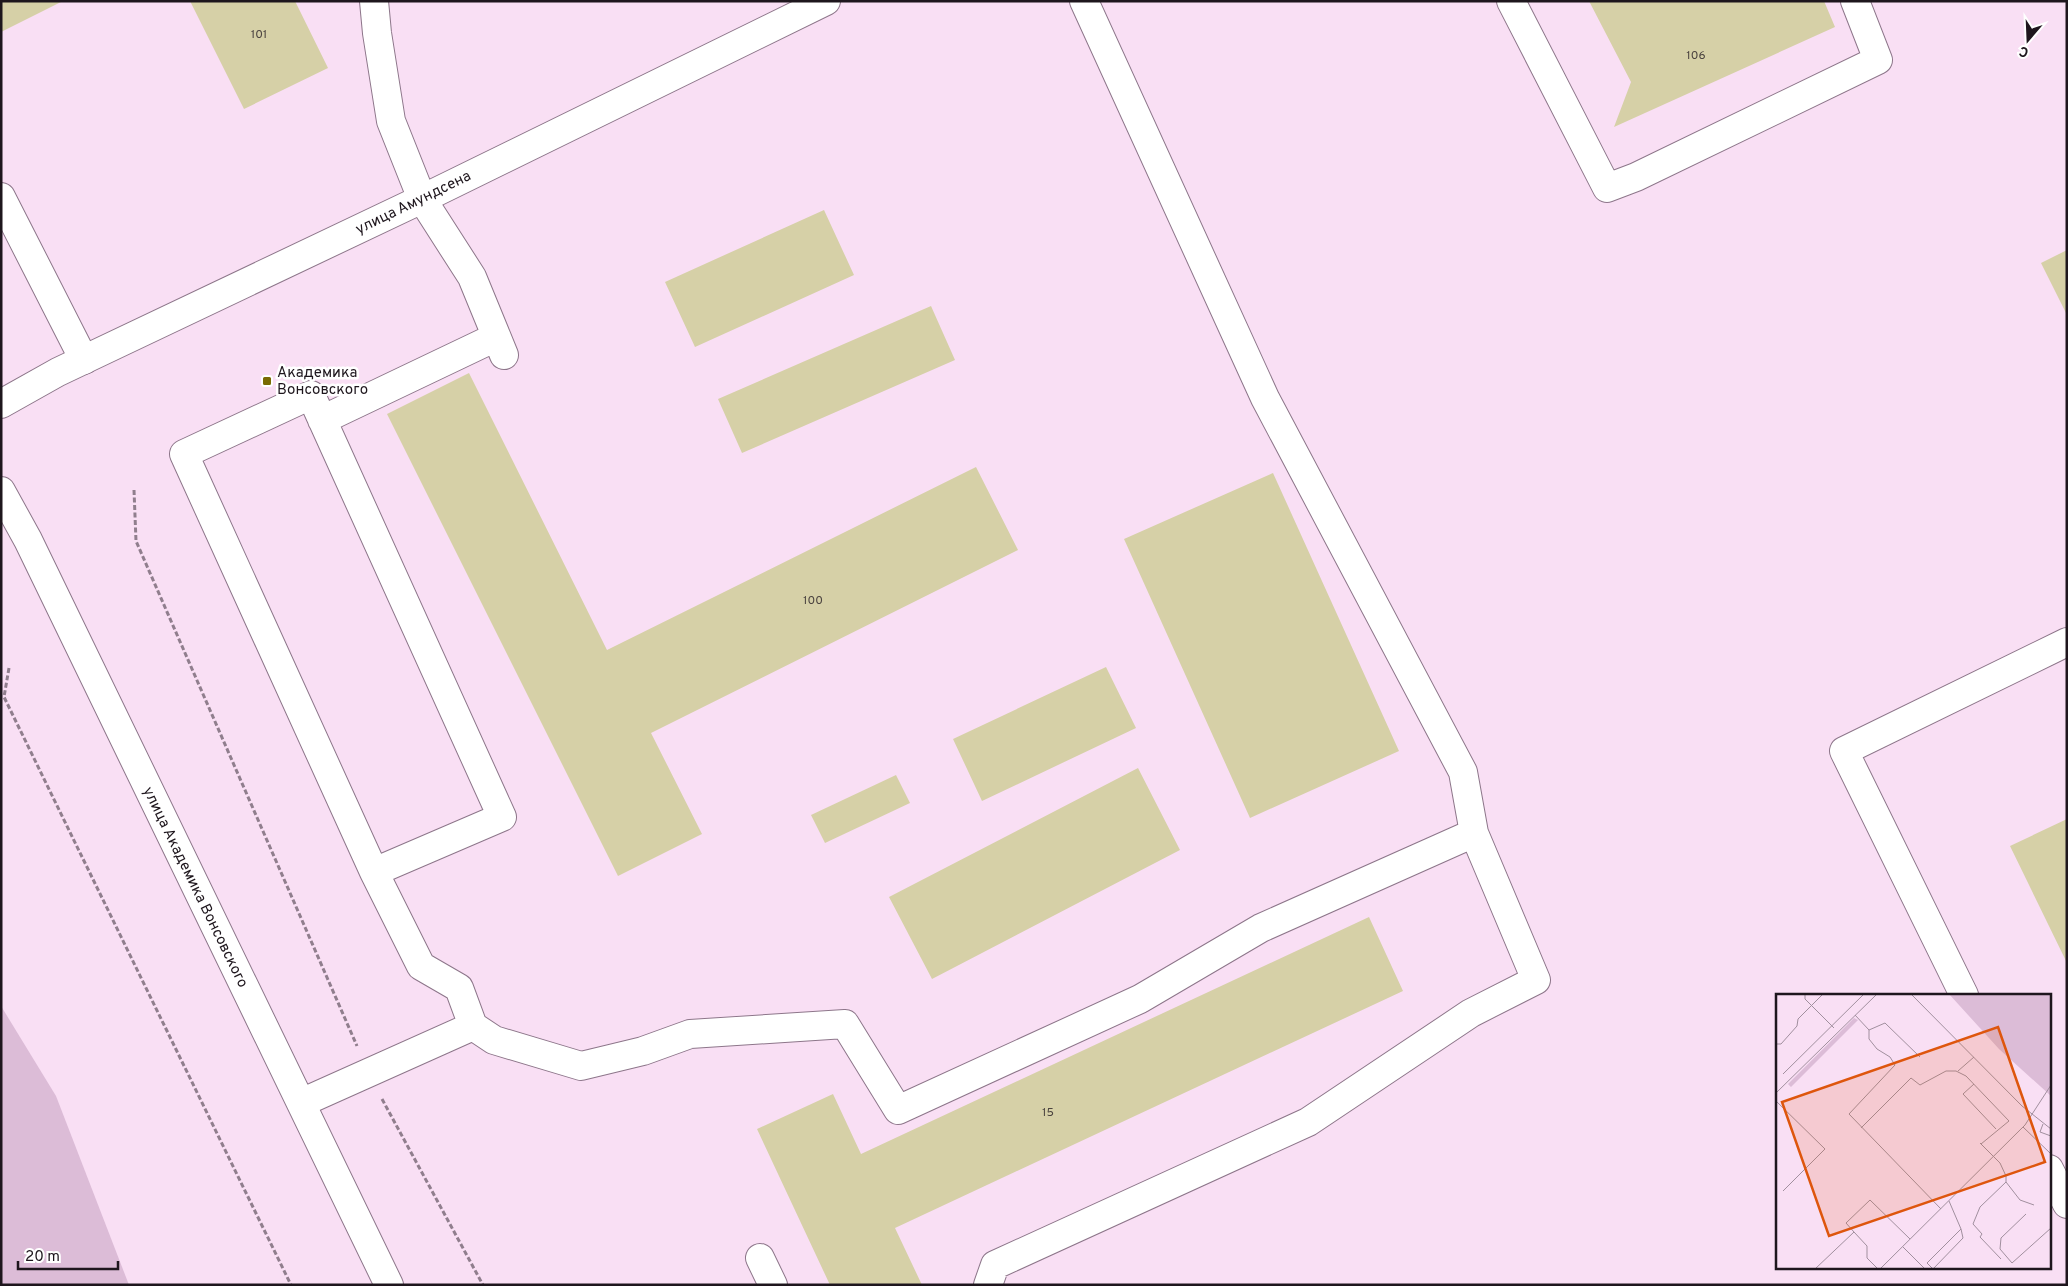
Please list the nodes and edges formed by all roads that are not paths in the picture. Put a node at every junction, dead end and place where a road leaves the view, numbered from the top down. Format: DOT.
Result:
graph roads {
  1 [pos="374,1"];
  2 [pos="826,1"];
  3 [pos="1084,1"];
  4 [pos="1511,1"];
  5 [pos="1855,1"];
  6 [pos="1,197"];
  7 [pos="422,199"];
  8 [pos="84,360"];
  9 [pos="1,404"];
  10 [pos="322,420"];
  11 [pos="1,491"];
  12 [pos="2067,642"];
  13 [pos="1474,833"];
  14 [pos="374,872"];
  15 [pos="1964,994"];
  16 [pos="473,1026"];
  17 [pos="301,1103"];
  18 [pos="2050,1171"];
  19 [pos="2067,1204"];
  20 [pos="760,1258"];
  21 [pos="389,1285"];
  22 [pos="773,1285"];
  23 [pos="988,1285"];
  1 -- 7 [label="main road"];
  2 -- 7 [label="main road, улица Амундсена"];
  3 -- 13 [label="main road"];
  4 -- 5 [label="main road"];
  6 -- 8 [label="main road"];
  7 -- 8 [label="main road, улица Амундсена"];
  7 -- 10 [label="main road"];
  8 -- 9 [label="main road, улица Амундсена"];
  10 -- 14 [label="main road"];
  10 -- 14 [label="main road"];
  11 -- 17 [label="main road, улица Академика Вонсовского"];
  12 -- 15 [label="main road"];
  13 -- 16 [label="main road"];
  13 -- 23 [label="main road"];
  14 -- 16 [label="main road"];
  16 -- 17 [label="main road"];
  17 -- 21 [label="main road, улица Академика Вонсовского"];
  18 -- 19 [label="main road"];
  20 -- 22 [label="main road"];
}
